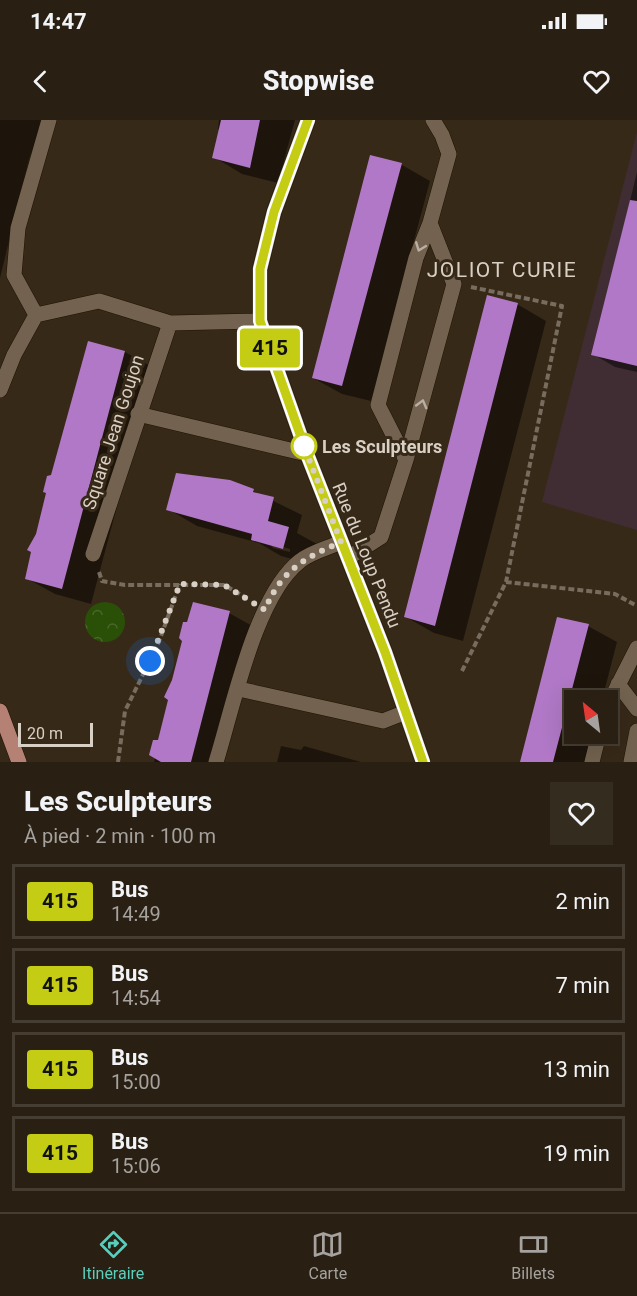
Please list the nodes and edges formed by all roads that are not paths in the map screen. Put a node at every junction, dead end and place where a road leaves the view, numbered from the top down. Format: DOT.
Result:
graph roads {
  1 [pos="49,120"];
  2 [pos="308,120"];
  3 [pos="433,120"];
  4 [pos="430,223"];
  5 [pos="36,315"];
  6 [pos="260,321"];
  7 [pos="170,323"];
  8 [pos="0,390"];
  9 [pos="138,414"];
  10 [pos="307,454"];
  11 [pos="406,460"];
  12 [pos="341,542"];
  13 [pos="93,554"];
  14 [pos="348,558"];
  15 [pos="637,648"];
  16 [pos="618,684"];
  17 [pos="239,689"];
  18 [pos="615,690"];
  19 [pos="637,709"];
  20 [pos="0,711"];
  21 [pos="406,712"];
  22 [pos="637,731"];
  23 [pos="596,744"];
  24 [pos="20,762"];
  25 [pos="216,762"];
  26 [pos="423,762"];
  27 [pos="592,762"];
  28 [pos="631,762"];
  1 -- 5 [label="street"];
  2 -- 6 [label="street, Rue du Loup Pendu"];
  3 -- 4 [label="street"];
  11 -- 4 [label="street, one-way"];
  4 -- 11 [label="street, one-way"];
  5 -- 7 [label="street"];
  5 -- 8 [label="street"];
  6 -- 7 [label="street"];
  6 -- 10 [label="street, Rue du Loup Pendu"];
  7 -- 9 [label="street, Square Jean Goujon"];
  9 -- 10 [label="street"];
  9 -- 13 [label="street, Square Jean Goujon"];
  10 -- 12 [label="street, Rue du Loup Pendu"];
  11 -- 14 [label="street"];
  12 -- 14 [label="street, Rue du Loup Pendu"];
  12 -- 17 [label="street"];
  14 -- 21 [label="street, Rue du Loup Pendu"];
  15 -- 16 [label="street"];
  16 -- 18 [label="street"];
  16 -- 19 [label="street"];
  17 -- 21 [label="street"];
  17 -- 25 [label="street"];
  20 -- 24 [label="main road"];
  21 -- 26 [label="street, Rue du Loup Pendu"];
  22 -- 28 [label="street"];
  23 -- 27 [label="street"];
}
